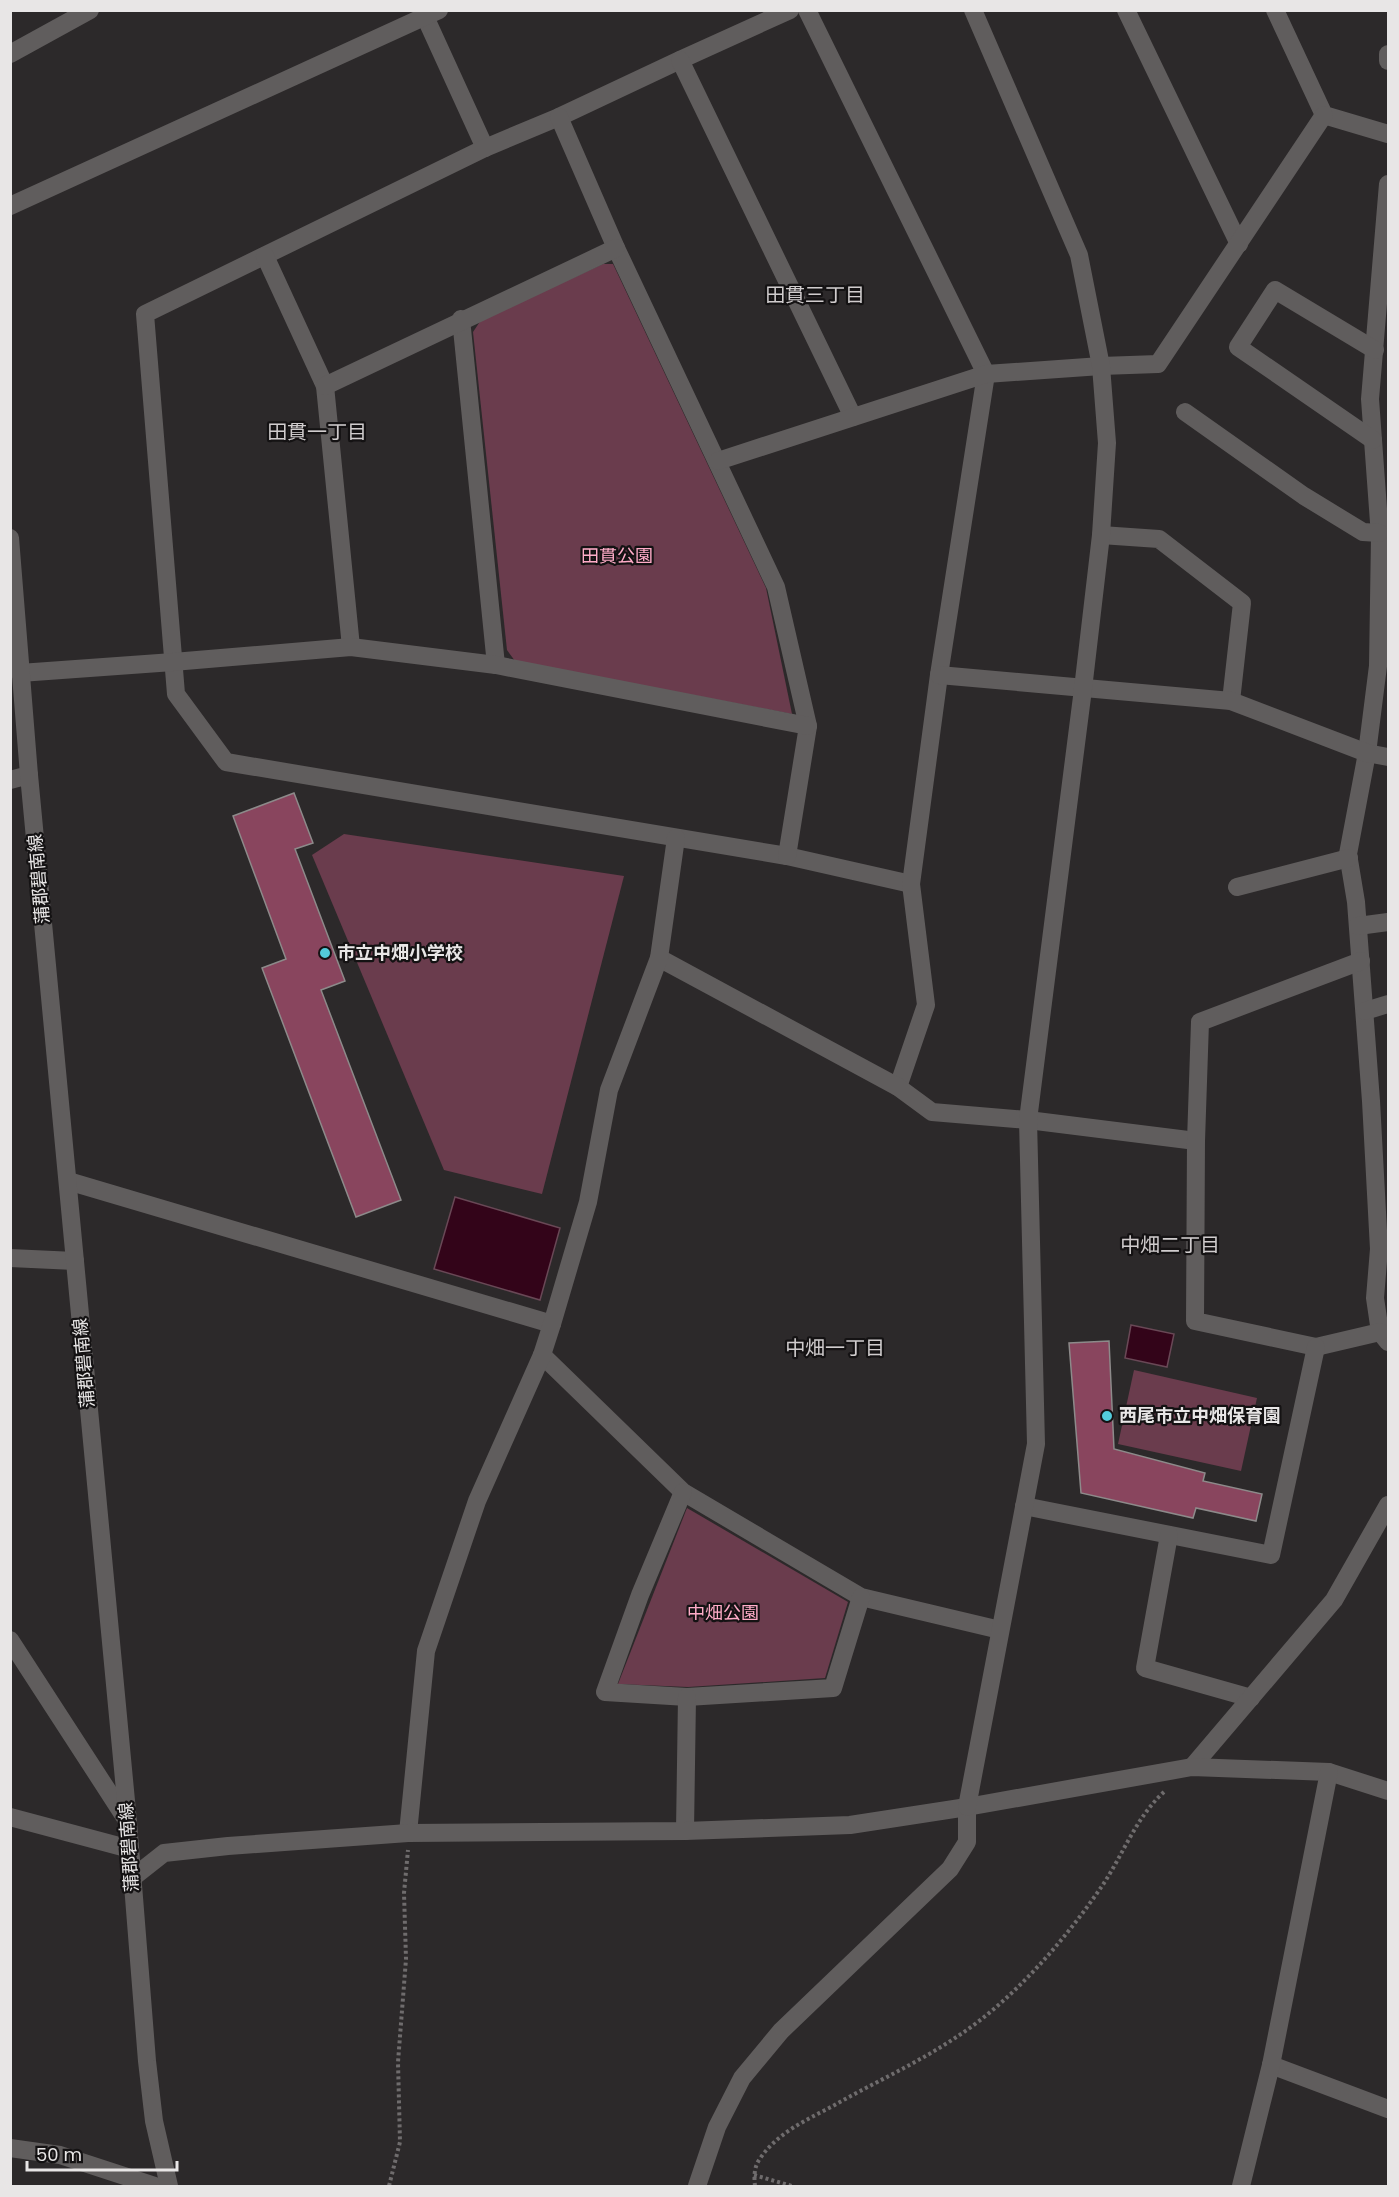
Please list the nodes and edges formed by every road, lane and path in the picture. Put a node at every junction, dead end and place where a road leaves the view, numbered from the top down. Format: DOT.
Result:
graph roads {
  1 [pos="790,10"];
  2 [pos="807,10"];
  3 [pos="973,10"];
  4 [pos="1126,10"];
  5 [pos="1275,10"];
  6 [pos="85,12"];
  7 [pos="429,13"];
  8 [pos="10,54"];
  9 [pos="1389,54"];
  10 [pos="680,60"];
  11 [pos="1389,61"];
  12 [pos="1324,116"];
  13 [pos="559,117"];
  14 [pos="1389,134"];
  15 [pos="485,148"];
  16 [pos="1389,184"];
  17 [pos="10,206"];
  18 [pos="1239,244"];
  19 [pos="616,248"];
  20 [pos="265,256"];
  21 [pos="461,320"];
  22 [pos="1375,350"];
  23 [pos="1101,366"];
  24 [pos="986,374"];
  25 [pos="325,386"];
  26 [pos="1185,412"];
  27 [pos="853,417"];
  28 [pos="1373,440"];
  29 [pos="718,461"];
  30 [pos="1379,533"];
  31 [pos="1101,535"];
  32 [pos="10,538"];
  33 [pos="351,647"];
  34 [pos="174,662"];
  35 [pos="496,665"];
  36 [pos="20,673"];
  37 [pos="939,675"];
  38 [pos="1083,689"];
  39 [pos="1231,701"];
  40 [pos="808,726"];
  41 [pos="1367,753"];
  42 [pos="1389,757"];
  43 [pos="29,775"];
  44 [pos="10,780"];
  45 [pos="676,838"];
  46 [pos="787,856"];
  47 [pos="1348,858"];
  48 [pos="911,884"];
  49 [pos="1238,887"];
  50 [pos="1389,922"];
  51 [pos="1358,926"];
  52 [pos="659,958"];
  53 [pos="1361,961"];
  54 [pos="1389,1004"];
  55 [pos="1365,1011"];
  56 [pos="898,1087"];
  57 [pos="1380,1100"];
  58 [pos="1028,1120"];
  59 [pos="1196,1141"];
  60 [pos="68,1181"];
  61 [pos="10,1258"];
  62 [pos="75,1261"];
  63 [pos="552,1324"];
  64 [pos="1384,1337"];
  65 [pos="1316,1347"];
  66 [pos="542,1355"];
  67 [pos="683,1492"];
  68 [pos="1389,1505"];
  69 [pos="1024,1506"];
  70 [pos="1169,1535"];
  71 [pos="861,1597"];
  72 [pos="1000,1630"];
  73 [pos="10,1640"];
  74 [pos="687,1697"];
  75 [pos="1251,1698"];
  76 [pos="1192,1767"];
  77 [pos="1329,1772"];
  78 [pos="1166,1790"];
  79 [pos="1389,1791"];
  80 [pos="966,1807"];
  81 [pos="10,1817"];
  82 [pos="128,1822"];
  83 [pos="685,1831"];
  84 [pos="408,1833"];
  85 [pos="130,1849"];
  86 [pos="131,1879"];
  87 [pos="1271,2065"];
  88 [pos="1389,2109"];
  89 [pos="10,2148"];
  90 [pos="754,2175"];
  91 [pos="155,2187"];
  92 [pos="170,2187"];
  93 [pos="389,2187"];
  94 [pos="698,2187"];
  95 [pos="755,2187"];
  96 [pos="792,2187"];
  97 [pos="1241,2187"];
  1 -- 10 [label="street"];
  2 -- 24 [label="street"];
  3 -- 23 [label="street"];
  4 -- 18 [label="street"];
  5 -- 12 [label="street"];
  6 -- 8 [label="street"];
  7 -- 15 [label="street"];
  7 -- 17 [label="street"];
  9 -- 11 [label="street"];
  10 -- 13 [label="street"];
  10 -- 27 [label="street"];
  12 -- 14 [label="street"];
  12 -- 18 [label="street"];
  13 -- 15 [label="street"];
  13 -- 19 [label="street"];
  15 -- 20 [label="street"];
  16 -- 22 [label="street"];
  18 -- 23 [label="street"];
  19 -- 21 [label="street"];
  19 -- 29 [label="street"];
  20 -- 25 [label="street"];
  20 -- 34 [label="street"];
  21 -- 25 [label="street"];
  21 -- 35 [label="street"];
  22 -- 28 [label="street"];
  22 -- 28 [label="street"];
  23 -- 24 [label="street"];
  23 -- 31 [label="street"];
  24 -- 27 [label="street"];
  24 -- 37 [label="street"];
  25 -- 33 [label="street"];
  26 -- 30 [label="street"];
  27 -- 29 [label="street"];
  28 -- 30 [label="street"];
  29 -- 40 [label="street"];
  30 -- 41 [label="street"];
  31 -- 38 [label="street"];
  31 -- 39 [label="street"];
  32 -- 36 [label="street, 蒲郡碧南線"];
  33 -- 34 [label="street"];
  33 -- 35 [label="street"];
  34 -- 36 [label="street"];
  34 -- 45 [label="street"];
  35 -- 40 [label="street"];
  36 -- 43 [label="street, 蒲郡碧南線"];
  37 -- 38 [label="street"];
  37 -- 48 [label="street"];
  38 -- 39 [label="street"];
  38 -- 58 [label="street"];
  39 -- 41 [label="street"];
  40 -- 46 [label="street"];
  41 -- 42 [label="street"];
  41 -- 47 [label="street"];
  43 -- 44 [label="street"];
  43 -- 60 [label="street, 蒲郡碧南線"];
  45 -- 46 [label="street"];
  45 -- 52 [label="street"];
  46 -- 48 [label="street"];
  47 -- 49 [label="street"];
  47 -- 51 [label="street"];
  48 -- 56 [label="street"];
  50 -- 51 [label="street"];
  51 -- 53 [label="street"];
  52 -- 56 [label="street"];
  52 -- 63 [label="street"];
  53 -- 55 [label="street"];
  53 -- 59 [label="street"];
  54 -- 55 [label="street"];
  55 -- 57 [label="street"];
  56 -- 58 [label="street"];
  57 -- 64 [label="street"];
  58 -- 59 [label="street"];
  58 -- 69 [label="street"];
  59 -- 65 [label="street"];
  60 -- 62 [label="street, 蒲郡碧南線"];
  60 -- 63 [label="street"];
  61 -- 62 [label="street"];
  62 -- 82 [label="street, 蒲郡碧南線"];
  63 -- 66 [label="street"];
  64 -- 65 [label="street"];
  65 -- 70 [label="street"];
  66 -- 67 [label="street"];
  66 -- 84 [label="street"];
  67 -- 71 [label="street"];
  67 -- 74 [label="street"];
  68 -- 75 [label="street"];
  69 -- 70 [label="street"];
  69 -- 72 [label="street"];
  70 -- 75 [label="street"];
  71 -- 72 [label="street"];
  71 -- 74 [label="street"];
  72 -- 80 [label="street"];
  73 -- 82 [label="street"];
  74 -- 83 [label="street"];
  75 -- 76 [label="street"];
  76 -- 77 [label="street"];
  76 -- 80 [label="street"];
  77 -- 79 [label="street"];
  77 -- 87 [label="street"];
  78 -- 90 [label="path"];
  80 -- 83 [label="street"];
  80 -- 94 [label="street"];
  81 -- 85 [label="street"];
  82 -- 85 [label="street, 蒲郡碧南線"];
  83 -- 84 [label="street"];
  84 -- 86 [label="street"];
  84 -- 93 [label="path"];
  85 -- 86 [label="street, 蒲郡碧南線"];
  86 -- 92 [label="street, 蒲郡碧南線"];
  87 -- 88 [label="street"];
  87 -- 97 [label="street"];
  89 -- 91 [label="street"];
  90 -- 95 [label="path"];
  90 -- 96 [label="path"];
}
